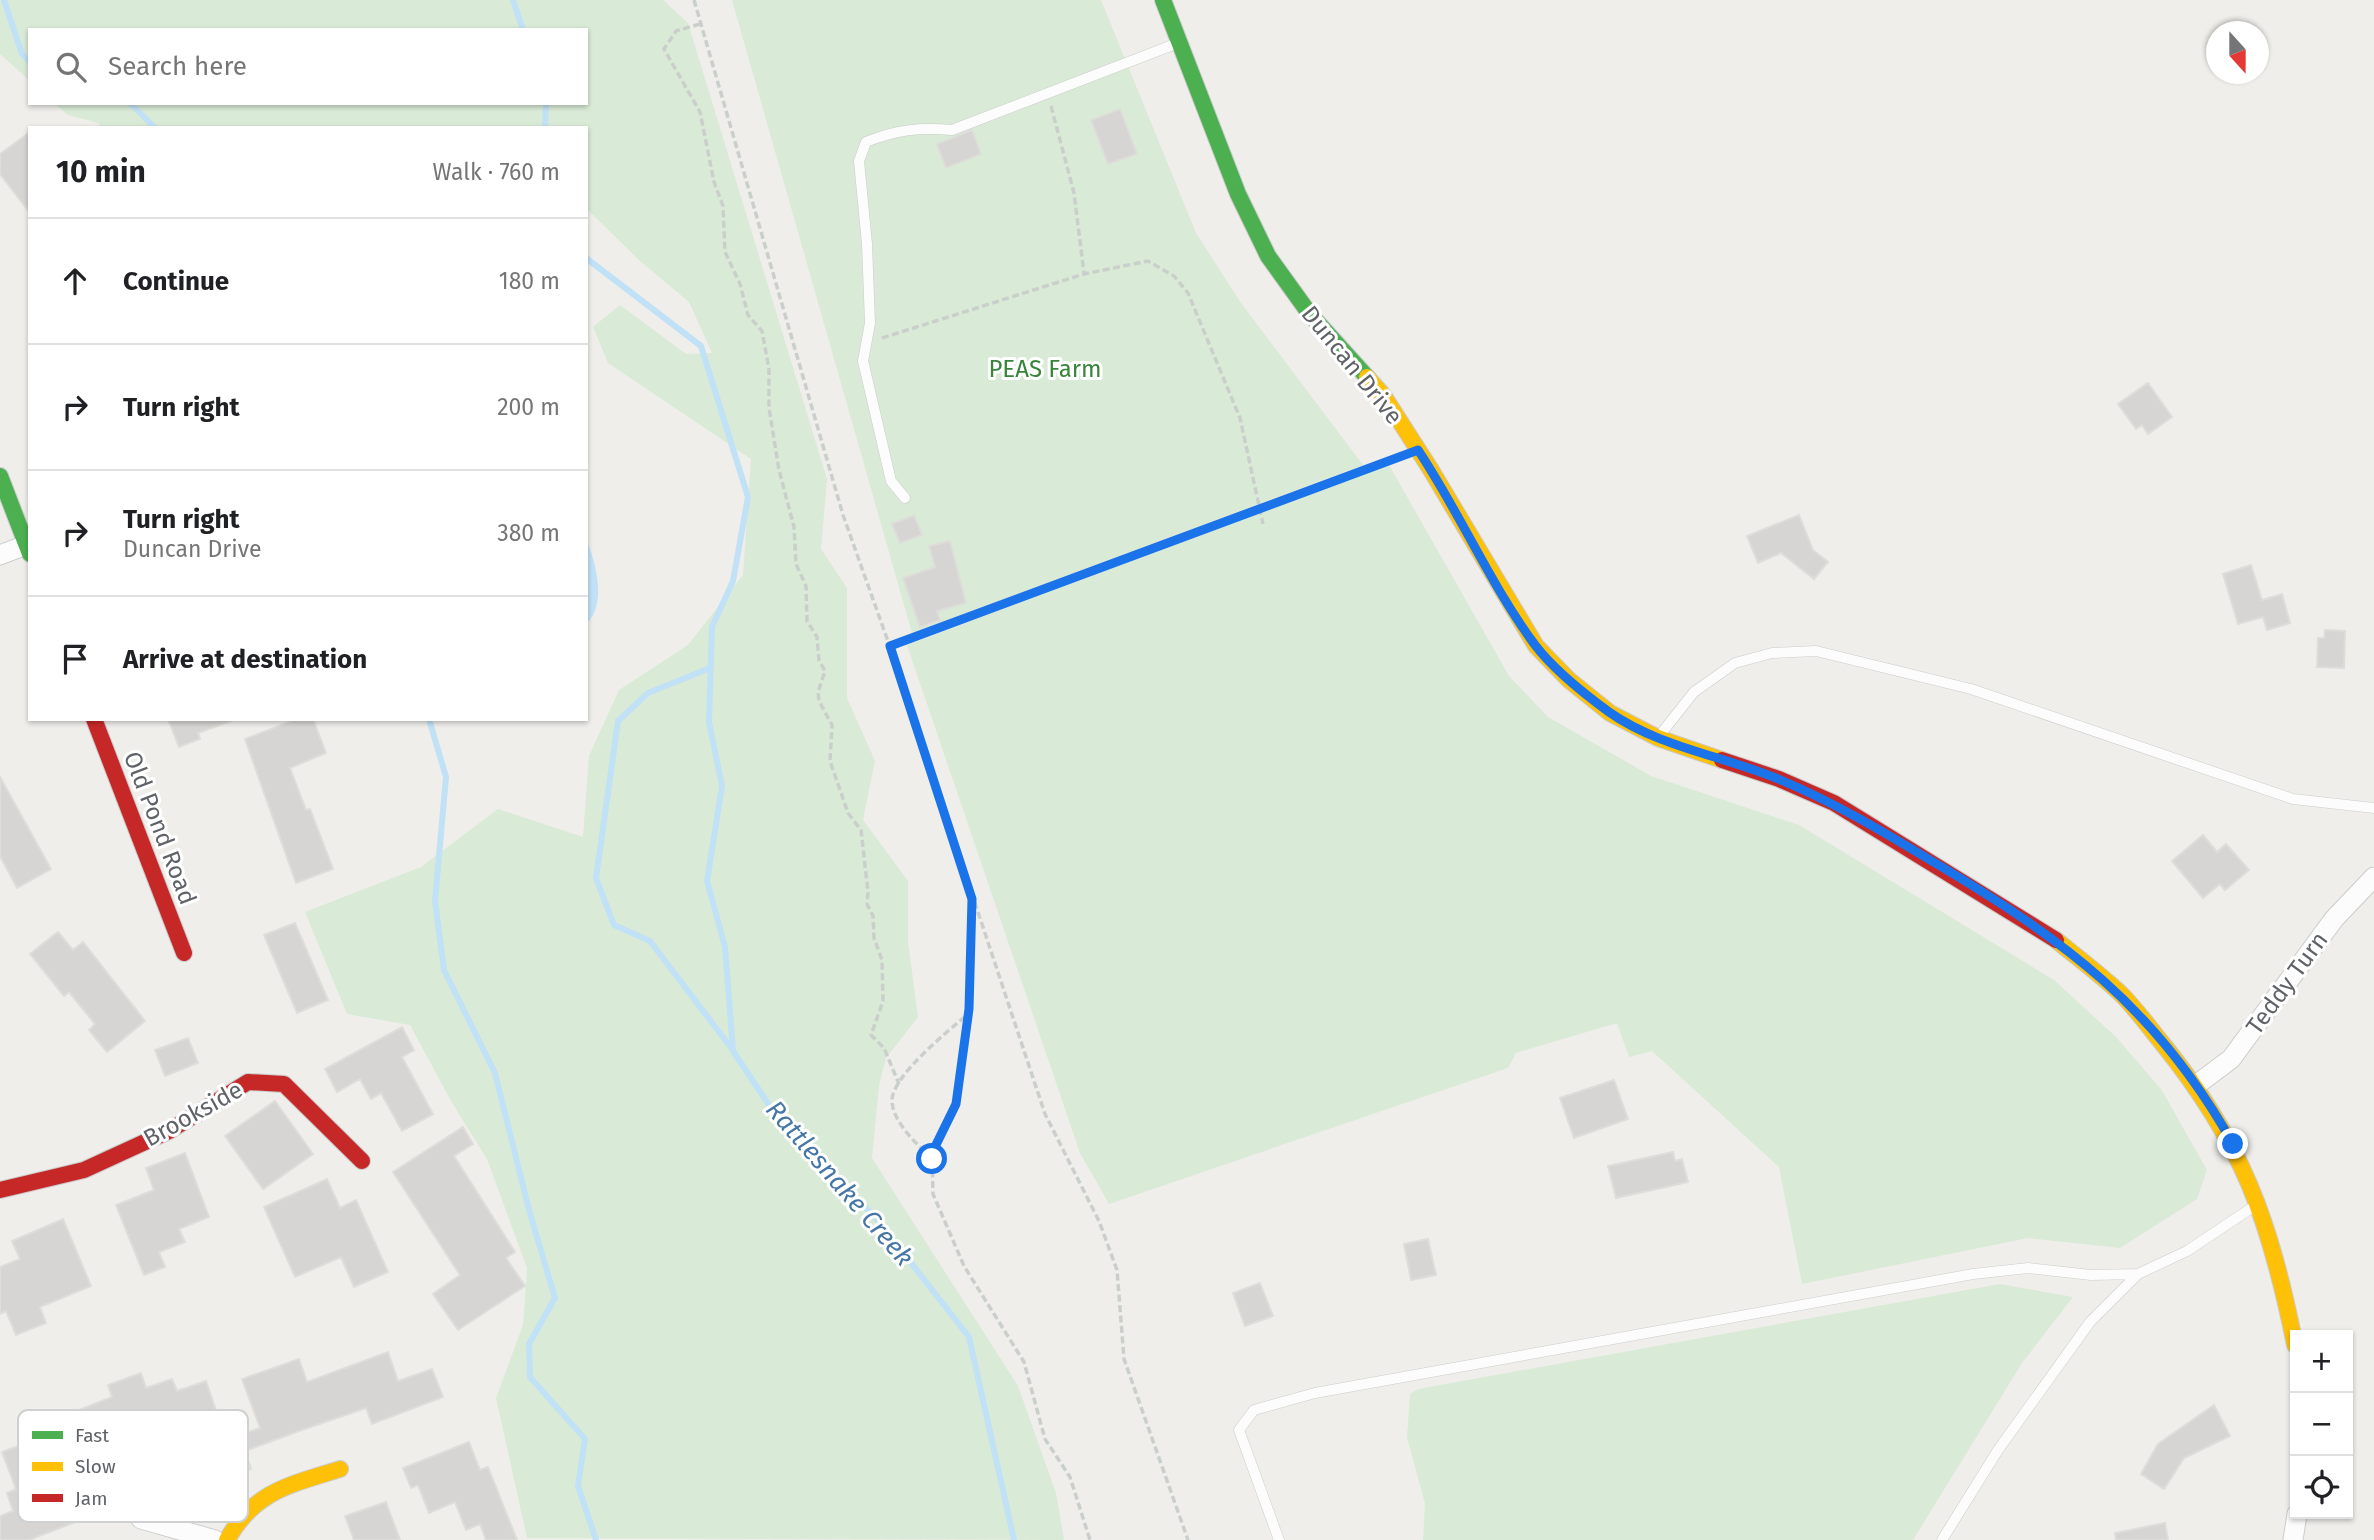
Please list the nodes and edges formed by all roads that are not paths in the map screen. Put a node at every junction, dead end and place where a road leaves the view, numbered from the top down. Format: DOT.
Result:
graph roads {
  1 [pos="1163,0"];
  2 [pos="1179,43"];
  3 [pos="0,476"];
  4 [pos="905,498"];
  5 [pos="28,550"];
  6 [pos="0,555"];
  7 [pos="95,721"];
  8 [pos="1658,738"];
  9 [pos="2374,808"];
  10 [pos="2374,877"];
  11 [pos="184,953"];
  12 [pos="2196,1085"];
  13 [pos="362,1161"];
  14 [pos="0,1190"];
  15 [pos="2259,1203"];
  16 [pos="2138,1274"];
  17 [pos="2292,1330"];
  18 [pos="340,1469"];
  19 [pos="248,1508"];
  20 [pos="2296,1519"];
  21 [pos="152,1522"];
  22 [pos="235,1522"];
  23 [pos="215,1540"];
  24 [pos="227,1540"];
  25 [pos="1279,1540"];
  26 [pos="1942,1540"];
  27 [pos="2293,1540"];
  1 -- 2 [label="street, Duncan Drive"];
  2 -- 4 [label="lane"];
  2 -- 8 [label="street, Duncan Drive"];
  3 -- 5 [label="street"];
  5 -- 6 [label="street"];
  7 -- 11 [label="street, Old Pond Road"];
  8 -- 9 [label="lane"];
  8 -- 12 [label="street, Duncan Drive"];
  10 -- 12 [label="street, Teddy Turn"];
  12 -- 15 [label="street, Duncan Drive"];
  13 -- 14 [label="street, Brookside"];
  15 -- 16 [label="lane"];
  15 -- 17 [label="street, Duncan Drive"];
  16 -- 25 [label="lane"];
  16 -- 26 [label="lane"];
  18 -- 19 [label="street"];
  20 -- 27 [label="street"];
  21 -- 23 [label="street"];
  22 -- 24 [label="street"];
}
